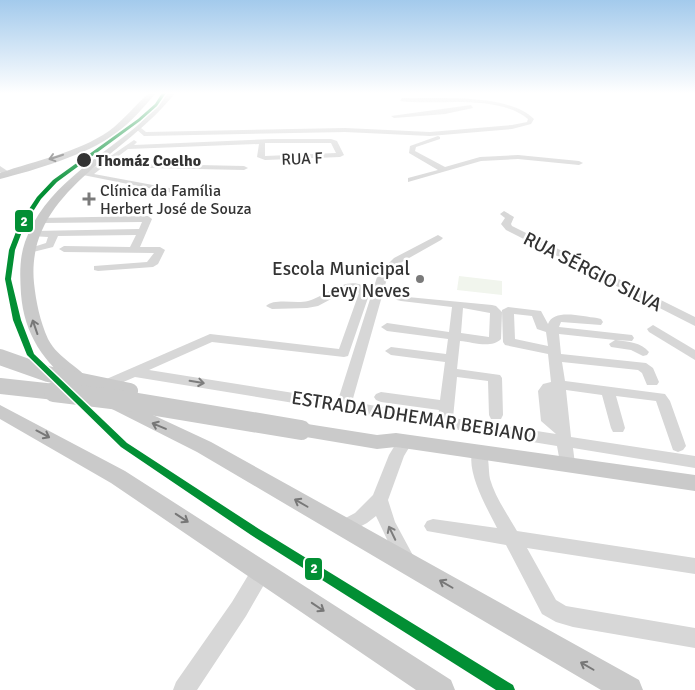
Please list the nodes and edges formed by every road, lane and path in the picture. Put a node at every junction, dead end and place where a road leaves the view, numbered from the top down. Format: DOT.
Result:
graph roads {
  1 [pos="120,125"];
  2 [pos="146,125"];
  3 [pos="517,125"];
  4 [pos="141,131"];
  5 [pos="302,132"];
  6 [pos="440,133"];
  7 [pos="294,142"];
  8 [pos="128,147"];
  9 [pos="161,150"];
  10 [pos="262,150"];
  11 [pos="252,151"];
  12 [pos="223,152"];
  13 [pos="579,163"];
  14 [pos="103,165"];
  15 [pos="244,168"];
  16 [pos="444,170"];
  17 [pos="2,173"];
  18 [pos="411,180"];
  19 [pos="198,196"];
  20 [pos="504,214"];
  21 [pos="38,227"];
  22 [pos="142,232"];
  23 [pos="54,234"];
  24 [pos="438,238"];
  25 [pos="64,249"];
  26 [pos="134,249"];
  27 [pos="29,250"];
  28 [pos="98,268"];
  29 [pos="401,302"];
  30 [pos="272,306"];
  31 [pos="458,309"];
  32 [pos="596,322"];
  33 [pos="695,322"];
  34 [pos="387,327"];
  35 [pos="653,329"];
  36 [pos="552,333"];
  37 [pos="455,336"];
  38 [pos="628,338"];
  39 [pos="391,351"];
  40 [pos="643,352"];
  41 [pos="555,354"];
  42 [pos="0,357"];
  43 [pos="694,357"];
  44 [pos="452,365"];
  45 [pos="132,372"];
  46 [pos="652,382"];
  47 [pos="558,385"];
  48 [pos="0,386"];
  49 [pos="93,390"];
  50 [pos="608,391"];
  51 [pos="382,397"];
  52 [pos="344,405"];
  53 [pos="0,411"];
  54 [pos="446,413"];
  55 [pos="496,415"];
  56 [pos="618,428"];
  57 [pos="563,435"];
  58 [pos="401,441"];
  59 [pos="678,446"];
  60 [pos="479,452"];
  61 [pos="695,462"];
  62 [pos="567,464"];
  63 [pos="695,483"];
  64 [pos="380,502"];
  65 [pos="433,526"];
  66 [pos="344,527"];
  67 [pos="512,538"];
  68 [pos="408,562"];
  69 [pos="695,566"];
  70 [pos="262,570"];
  71 [pos="695,638"];
  72 [pos="184,690"];
  73 [pos="441,690"];
  74 [pos="629,690"];
  1 -- 17 [label="main road, one-way"];
  2 -- 4 [label="main road"];
  3 -- 6 [label="street"];
  4 -- 5 [label="street"];
  4 -- 8 [label="street"];
  4 -- 21 [label="main road"];
  5 -- 6 [label="street"];
  5 -- 7 [label="street"];
  6 -- 16 [label="street"];
  7 -- 10 [label="street"];
  7 -- 10 [label="street, RUA F"];
  8 -- 9 [label="street"];
  8 -- 14 [label="street"];
  9 -- 10 [label="street"];
  9 -- 12 [label="street"];
  10 -- 11 [label="street"];
  13 -- 16 [label="street"];
  14 -- 15 [label="street"];
  14 -- 19 [label="street"];
  16 -- 18 [label="street"];
  20 -- 33 [label="street, RUA SÉRGIO SILVA"];
  21 -- 22 [label="street"];
  21 -- 23 [label="street"];
  21 -- 27 [label="main road"];
  22 -- 23 [label="street"];
  22 -- 26 [label="street"];
  23 -- 27 [label="street"];
  24 -- 52 [label="street"];
  25 -- 26 [label="street"];
  26 -- 28 [label="street"];
  49 -- 27 [label="main road, one-way"];
  29 -- 31 [label="street"];
  30 -- 45 [label="street"];
  31 -- 37 [label="street"];
  31 -- 37 [label="street"];
  32 -- 36 [label="street"];
  34 -- 37 [label="street"];
  35 -- 43 [label="street"];
  36 -- 38 [label="street"];
  36 -- 40 [label="street"];
  36 -- 41 [label="street"];
  36 -- 41 [label="street"];
  37 -- 44 [label="street"];
  39 -- 44 [label="street"];
  41 -- 46 [label="street"];
  41 -- 47 [label="street"];
  42 -- 58 [label="main road, ESTRADA ADHEMAR BEBIANO, bridge"];
  44 -- 54 [label="street"];
  44 -- 55 [label="street"];
  45 -- 49 [label="street"];
  45 -- 52 [label="street, ESTRADA ADHEMAR BEBIANO, one-way"];
  47 -- 50 [label="street"];
  47 -- 57 [label="street"];
  48 -- 58 [label="main road, ESTRADA ADHEMAR BEBIANO, bridge"];
  66 -- 49 [label="main road, one-way"];
  50 -- 56 [label="street"];
  50 -- 59 [label="street"];
  51 -- 54 [label="street"];
  52 -- 54 [label="street, ESTRADA ADHEMAR BEBIANO"];
  53 -- 70 [label="main road, one-way"];
  54 -- 57 [label="street, ESTRADA ADHEMAR BEBIANO"];
  57 -- 61 [label="street, ESTRADA ADHEMAR BEBIANO"];
  57 -- 62 [label="street"];
  58 -- 60 [label="main road, ESTRADA ADHEMAR BEBIANO"];
  58 -- 64 [label="street"];
  60 -- 62 [label="main road, ESTRADA ADHEMAR BEBIANO"];
  60 -- 67 [label="street"];
  62 -- 63 [label="main road, ESTRADA ADHEMAR BEBIANO"];
  64 -- 66 [label="street"];
  68 -- 64 [label="street, one-way"];
  65 -- 67 [label="street"];
  66 -- 68 [label="main road"];
  67 -- 69 [label="street"];
  67 -- 71 [label="street"];
  74 -- 68 [label="main road, one-way"];
  70 -- 72 [label="street"];
  70 -- 73 [label="main road, one-way"];
}
